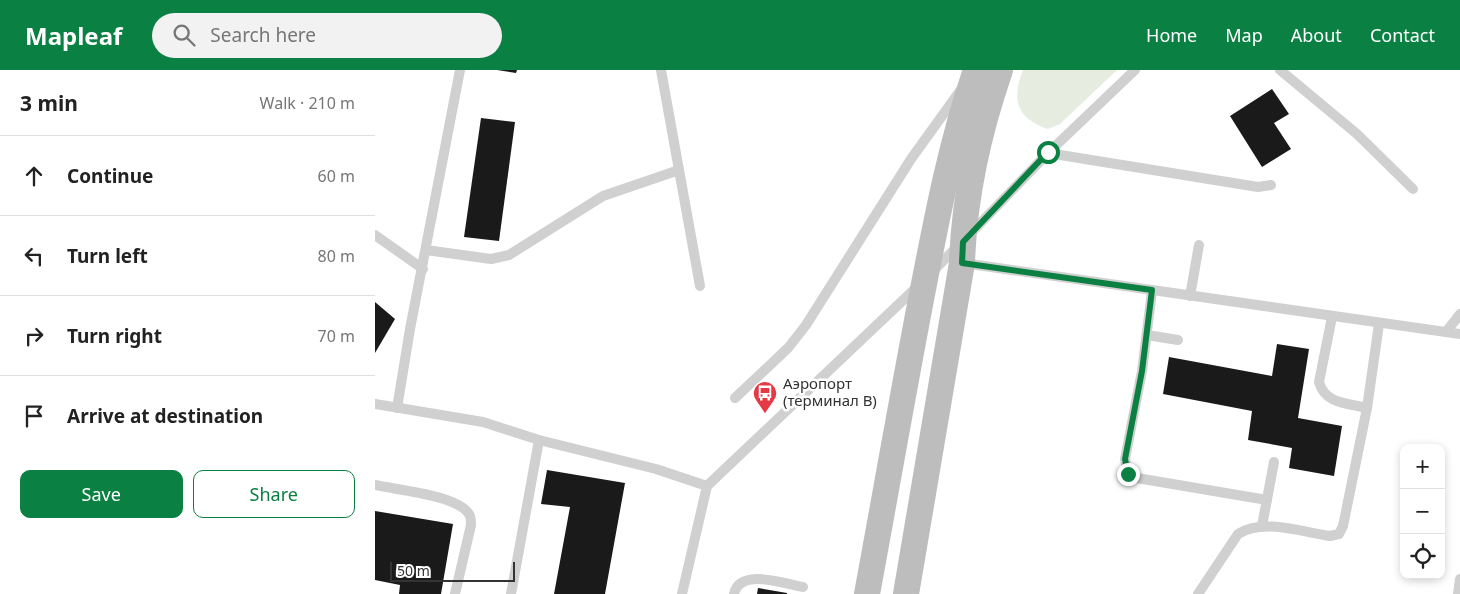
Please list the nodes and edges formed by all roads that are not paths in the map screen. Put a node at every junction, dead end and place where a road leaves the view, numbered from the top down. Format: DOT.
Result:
graph roads {
  1 [pos="460,70"];
  2 [pos="661,70"];
  3 [pos="975,70"];
  4 [pos="1000,70"];
  5 [pos="1135,70"];
  6 [pos="1280,70"];
  7 [pos="1048,152"];
  8 [pos="679,170"];
  9 [pos="1271,185"];
  10 [pos="1413,189"];
  11 [pos="375,234"];
  12 [pos="1199,245"];
  13 [pos="426,250"];
  14 [pos="962,252"];
  15 [pos="423,269"];
  16 [pos="925,280"];
  17 [pos="700,286"];
  18 [pos="1152,290"];
  19 [pos="1190,296"];
  20 [pos="1460,314"];
  21 [pos="1332,317"];
  22 [pos="1379,324"];
  23 [pos="1446,332"];
  24 [pos="1460,334"];
  25 [pos="1147,335"];
  26 [pos="1178,340"];
  27 [pos="735,398"];
  28 [pos="375,404"];
  29 [pos="397,408"];
  30 [pos="1367,408"];
  31 [pos="539,440"];
  32 [pos="1274,462"];
  33 [pos="375,485"];
  34 [pos="707,486"];
  35 [pos="1267,500"];
  36 [pos="1262,526"];
  37 [pos="1460,579"];
  38 [pos="803,587"];
  39 [pos="455,594"];
  40 [pos="511,594"];
  41 [pos="682,594"];
  42 [pos="734,594"];
  43 [pos="867,594"];
  44 [pos="906,594"];
  45 [pos="1197,594"];
  46 [pos="1458,594"];
  1 -- 13 [label="lane"];
  2 -- 8 [label="lane"];
  3 -- 16 [label="main road"];
  3 -- 27 [label="lane"];
  4 -- 14 [label="main road"];
  5 -- 7 [label="lane"];
  6 -- 10 [label="lane"];
  7 -- 9 [label="lane"];
  7 -- 14 [label="lane"];
  8 -- 13 [label="lane"];
  8 -- 17 [label="lane"];
  11 -- 15 [label="lane"];
  12 -- 19 [label="lane"];
  13 -- 15 [label="lane"];
  14 -- 16 [label="lane"];
  14 -- 18 [label="lane"];
  14 -- 44 [label="main road"];
  15 -- 29 [label="lane"];
  16 -- 34 [label="lane"];
  16 -- 43 [label="main road"];
  18 -- 19 [label="lane"];
  18 -- 25 [label="lane"];
  19 -- 21 [label="lane"];
  20 -- 23 [label="lane"];
  21 -- 22 [label="lane"];
  21 -- 30 [label="lane"];
  22 -- 23 [label="lane"];
  22 -- 30 [label="lane"];
  23 -- 24 [label="lane"];
  25 -- 26 [label="lane"];
  25 -- 35 [label="lane"];
  28 -- 29 [label="lane"];
  29 -- 31 [label="lane"];
  30 -- 36 [label="lane"];
  31 -- 34 [label="lane"];
  31 -- 40 [label="lane"];
  32 -- 35 [label="lane"];
  33 -- 39 [label="lane"];
  34 -- 41 [label="lane"];
  35 -- 36 [label="lane"];
  36 -- 45 [label="lane"];
  37 -- 46 [label="lane"];
  38 -- 42 [label="lane"];
}
